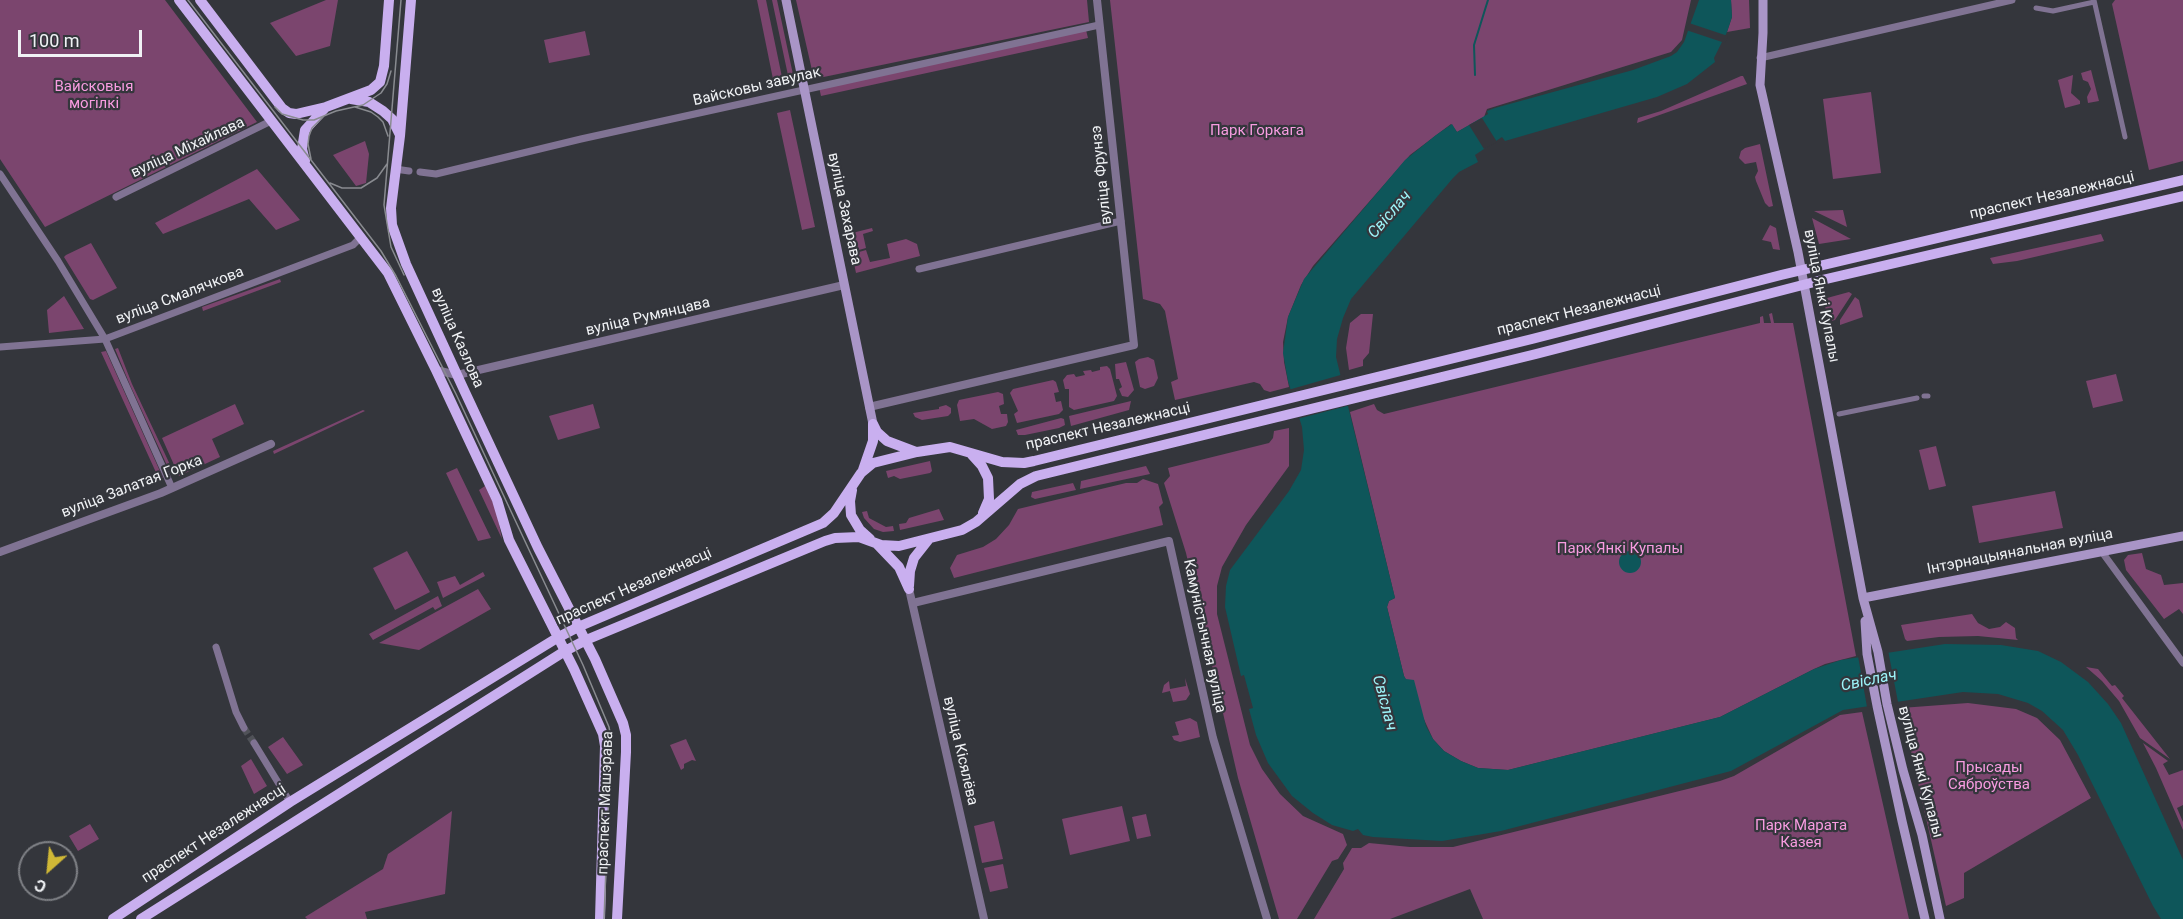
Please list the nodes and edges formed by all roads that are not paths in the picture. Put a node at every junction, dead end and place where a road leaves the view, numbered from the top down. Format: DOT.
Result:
graph roads {
  1 [pos="179,0"];
  2 [pos="200,0"];
  3 [pos="389,0"];
  4 [pos="411,0"];
  5 [pos="786,0"];
  6 [pos="1097,0"];
  7 [pos="1762,0"];
  8 [pos="2012,0"];
  9 [pos="2094,1"];
  10 [pos="2036,8"];
  11 [pos="1100,25"];
  12 [pos="1760,58"];
  13 [pos="804,90"];
  14 [pos="348,98"];
  15 [pos="326,107"];
  16 [pos="271,121"];
  17 [pos="400,136"];
  18 [pos="2125,137"];
  19 [pos="307,166"];
  20 [pos="395,169"];
  21 [pos="409,171"];
  22 [pos="420,172"];
  23 [pos="0,174"];
  24 [pos="2183,180"];
  25 [pos="2183,196"];
  26 [pos="116,197"];
  27 [pos="1121,221"];
  28 [pos="361,237"];
  29 [pos="919,269"];
  30 [pos="1802,270"];
  31 [pos="844,285"];
  32 [pos="1804,285"];
  33 [pos="105,339"];
  34 [pos="0,347"];
  35 [pos="436,370"];
  36 [pos="457,375"];
  37 [pos="1923,397"];
  38 [pos="869,407"];
  39 [pos="1839,414"];
  40 [pos="873,424"];
  41 [pos="271,444"];
  42 [pos="917,452"];
  43 [pos="966,452"];
  44 [pos="861,473"];
  45 [pos="854,484"];
  46 [pos="172,488"];
  47 [pos="980,518"];
  48 [pos="2183,536"];
  49 [pos="930,538"];
  50 [pos="872,541"];
  51 [pos="0,552"];
  52 [pos="2102,552"];
  53 [pos="909,590"];
  54 [pos="1863,598"];
  55 [pos="913,603"];
  56 [pos="578,627"];
  57 [pos="557,638"];
  58 [pos="586,640"];
  59 [pos="216,647"];
  60 [pos="565,651"];
  61 [pos="2183,663"];
  62 [pos="1882,705"];
  63 [pos="244,728"];
  64 [pos="254,743"];
  65 [pos="290,802"];
  66 [pos="602,843"];
  67 [pos="621,844"];
  68 [pos="113,919"];
  69 [pos="141,919"];
  70 [pos="600,919"];
  71 [pos="617,919"];
  72 [pos="984,919"];
  73 [pos="1267,919"];
  74 [pos="1925,919"];
  75 [pos="1940,919"];
  1 -- 16 [label="main road, вуліца Казлова"];
  2 -- 15 [label="main road"];
  3 -- 14 [label="main road"];
  4 -- 17 [label="main road, вуліца Казлова"];
  5 -- 13 [label="main road, вуліца Захарава"];
  6 -- 11 [label="street, вуліца Фрунзэ"];
  7 -- 12 [label="main road, вуліца Янкі Купалы"];
  8 -- 12 [label="street"];
  9 -- 10 [label="street"];
  9 -- 18 [label="street"];
  11 -- 13 [label="street, Вайсковы завулак"];
  11 -- 27 [label="street, вуліца Фрунзэ"];
  12 -- 30 [label="main road, вуліца Янкі Купалы"];
  13 -- 22 [label="street, Вайсковы завулак"];
  13 -- 31 [label="main road, вуліца Захарава"];
  14 -- 15 [label="main road"];
  14 -- 17 [label="main road"];
  15 -- 19 [label="main road"];
  16 -- 19 [label="main road, вуліца Казлова"];
  16 -- 26 [label="street, вуліца Міхайлава"];
  17 -- 20 [label="main road, вуліца Казлова"];
  19 -- 28 [label="main road, вуліца Казлова"];
  20 -- 21 [label="street"];
  20 -- 36 [label="main road, вуліца Казлова"];
  23 -- 33 [label="street"];
  24 -- 30 [label="main road, праспект Незалежнасці"];
  25 -- 32 [label="main road, праспект Незалежнасці"];
  27 -- 29 [label="street"];
  27 -- 38 [label="street, вуліца Фрунзэ"];
  28 -- 33 [label="street, вуліца Смалячкова"];
  28 -- 35 [label="main road, вуліца Казлова"];
  30 -- 32 [label="main road, вуліца Янкі Купалы"];
  30 -- 43 [label="main road, праспект Незалежнасці"];
  31 -- 36 [label="street, вуліца Румянцава"];
  31 -- 38 [label="main road, вуліца Захарава"];
  32 -- 47 [label="main road, праспект Незалежнасці"];
  32 -- 54 [label="main road, вуліца Янкі Купалы"];
  33 -- 34 [label="street, вуліца Смалячкова"];
  33 -- 46 [label="street"];
  35 -- 36 [label="street"];
  35 -- 57 [label="main road, вуліца Казлова"];
  36 -- 56 [label="main road, вуліца Казлова"];
  37 -- 39 [label="street"];
  38 -- 40 [label="main road, вуліца Захарава"];
  40 -- 42 [label="main road"];
  40 -- 44 [label="main road"];
  41 -- 46 [label="street, вуліца Залатая Горка"];
  42 -- 43 [label="main road, праспект Незалежнасці"];
  42 -- 44 [label="main road, праспект Незалежнасці"];
  43 -- 47 [label="main road"];
  44 -- 45 [label="main road, праспект Незалежнасці"];
  45 -- 50 [label="main road"];
  45 -- 56 [label="main road, праспект Незалежнасці"];
  46 -- 51 [label="street, вуліца Залатая Горка"];
  47 -- 49 [label="main road, праспект Незалежнасці"];
  48 -- 52 [label="main road, Інтэрнацыянальная вуліца"];
  49 -- 50 [label="main road, праспект Незалежнасці"];
  49 -- 53 [label="main road"];
  50 -- 53 [label="main road"];
  50 -- 58 [label="main road, праспект Незалежнасці"];
  52 -- 54 [label="main road, Інтэрнацыянальная вуліца"];
  52 -- 61 [label="street"];
  53 -- 55 [label="street, вуліца Кісялёва"];
  54 -- 62 [label="main road, вуліца Янкі Купалы"];
  54 -- 62 [label="main road, вуліца Янкі Купалы"];
  55 -- 72 [label="street, вуліца Кісялёва"];
  55 -- 73 [label="street, Камуністычная вуліца"];
  56 -- 57 [label="main road, праспект Незалежнасці"];
  56 -- 58 [label="main road, праспект Машэрава"];
  57 -- 60 [label="main road, праспект Машэрава"];
  57 -- 65 [label="main road, праспект Незалежнасці"];
  58 -- 60 [label="main road, праспект Незалежнасці"];
  58 -- 67 [label="main road, праспект Машэрава"];
  59 -- 63 [label="street"];
  60 -- 66 [label="main road, праспект Машэрава"];
  60 -- 69 [label="main road, праспект Незалежнасці"];
  62 -- 74 [label="main road, вуліца Янкі Купалы"];
  62 -- 75 [label="main road, вуліца Янкі Купалы"];
  64 -- 65 [label="street"];
  65 -- 68 [label="main road, праспект Незалежнасці"];
  66 -- 67 [label="main road"];
  66 -- 70 [label="main road, праспект Машэрава"];
  67 -- 71 [label="main road, праспект Машэрава"];
}
